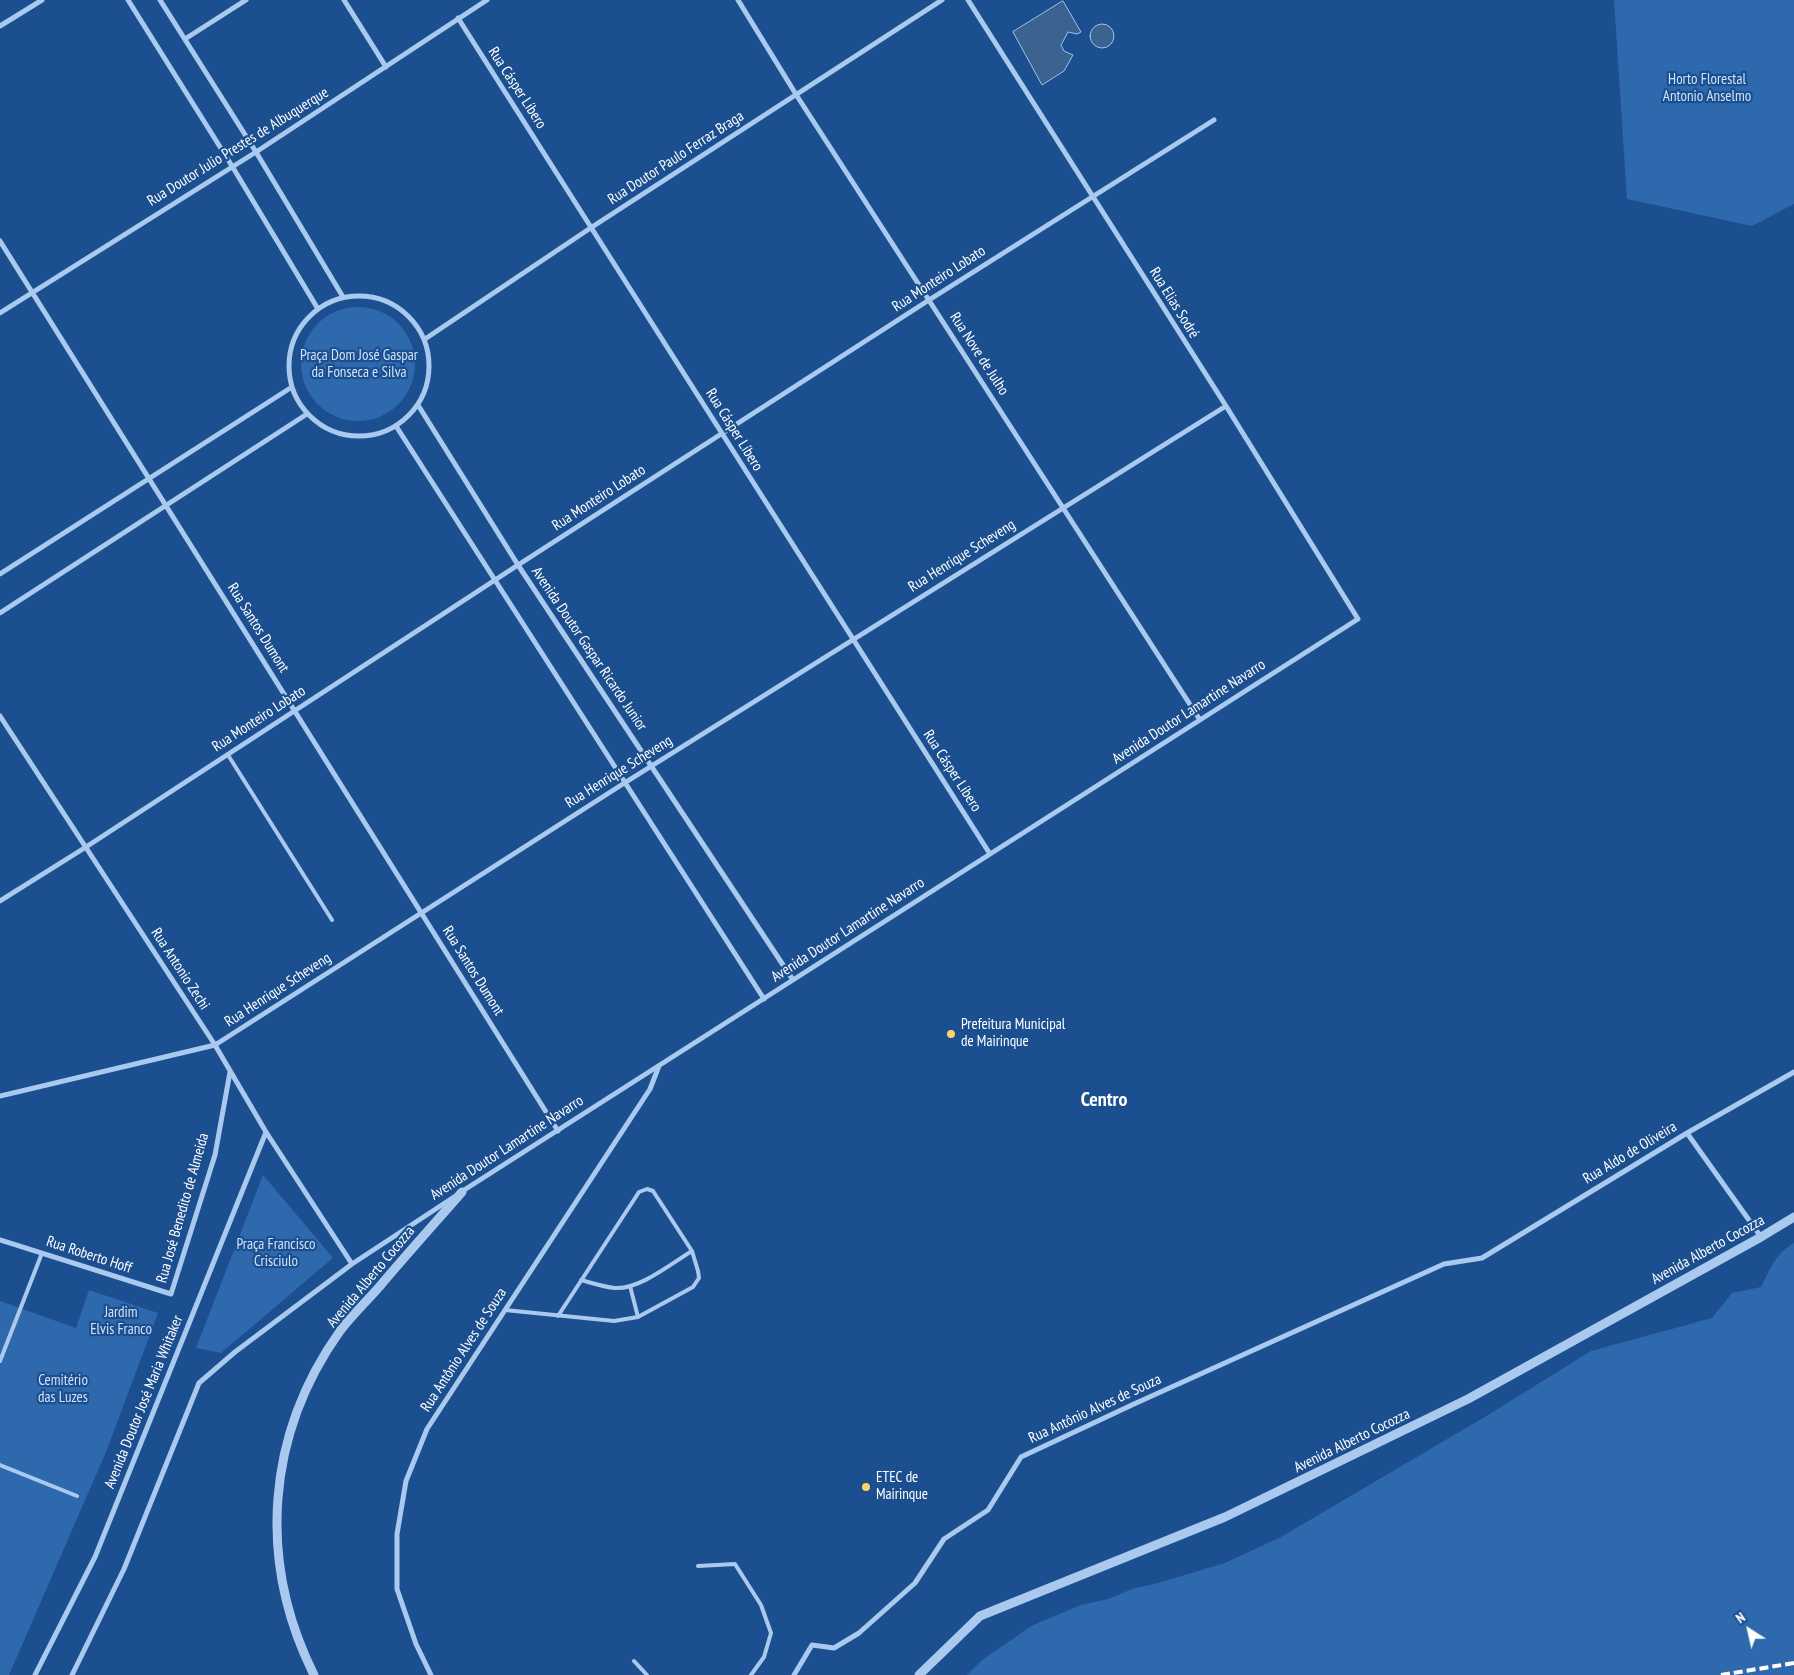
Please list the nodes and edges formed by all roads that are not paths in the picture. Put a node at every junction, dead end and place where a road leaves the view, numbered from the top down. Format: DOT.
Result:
graph roads {
  1 [pos="42,0"];
  2 [pos="128,0"];
  3 [pos="160,0"];
  4 [pos="246,0"];
  5 [pos="344,0"];
  6 [pos="487,0"];
  7 [pos="738,0"];
  8 [pos="942,0"];
  9 [pos="968,0"];
  10 [pos="458,18"];
  11 [pos="0,26"];
  12 [pos="185,39"];
  13 [pos="386,67"];
  14 [pos="797,96"];
  15 [pos="1214,120"];
  16 [pos="256,152"];
  17 [pos="232,166"];
  18 [pos="1091,196"];
  19 [pos="592,227"];
  20 [pos="0,241"];
  21 [pos="32,292"];
  22 [pos="343,297"];
  23 [pos="929,300"];
  24 [pos="318,309"];
  25 [pos="0,312"];
  26 [pos="425,339"];
  27 [pos="292,387"];
  28 [pos="418,405"];
  29 [pos="1226,406"];
  30 [pos="307,414"];
  31 [pos="396,426"];
  32 [pos="722,434"];
  33 [pos="149,479"];
  34 [pos="166,505"];
  35 [pos="1063,508"];
  36 [pos="518,565"];
  37 [pos="0,574"];
  38 [pos="497,580"];
  39 [pos="0,613"];
  40 [pos="1358,619"];
  41 [pos="852,640"];
  42 [pos="295,711"];
  43 [pos="0,716"];
  44 [pos="1200,720"];
  45 [pos="228,755"];
  46 [pos="652,766"];
  47 [pos="626,782"];
  48 [pos="86,847"];
  49 [pos="990,854"];
  50 [pos="0,901"];
  51 [pos="421,913"];
  52 [pos="332,920"];
  53 [pos="793,980"];
  54 [pos="764,999"];
  55 [pos="215,1045"];
  56 [pos="659,1065"];
  57 [pos="230,1071"];
  58 [pos="1794,1072"];
  59 [pos="0,1096"];
  60 [pos="558,1131"];
  61 [pos="266,1132"];
  62 [pos="1688,1133"];
  63 [pos="462,1192"];
  64 [pos="1794,1217"];
  65 [pos="1761,1237"];
  66 [pos="0,1240"];
  67 [pos="692,1251"];
  68 [pos="42,1253"];
  69 [pos="1482,1258"];
  70 [pos="352,1264"];
  71 [pos="581,1280"];
  72 [pos="630,1286"];
  73 [pos="171,1294"];
  74 [pos="505,1310"];
  75 [pos="558,1316"];
  76 [pos="638,1317"];
  77 [pos="0,1361"];
  78 [pos="0,1465"];
  79 [pos="77,1496"];
  80 [pos="698,1566"];
  81 [pos="634,1661"];
  82 [pos="35,1675"];
  83 [pos="72,1675"];
  84 [pos="314,1675"];
  85 [pos="431,1675"];
  86 [pos="647,1675"];
  87 [pos="750,1675"];
  88 [pos="794,1675"];
  89 [pos="919,1675"];
  1 -- 11 [label="street"];
  2 -- 17 [label="street"];
  3 -- 12 [label="street"];
  4 -- 12 [label="street"];
  5 -- 13 [label="street"];
  6 -- 10 [label="street, Rua Doutor Julio Prestes de Albuquerque"];
  7 -- 14 [label="street, Rua Nove de Julho"];
  8 -- 14 [label="street, Rua Doutor Paulo Ferraz Braga"];
  9 -- 18 [label="street, Rua Elias Sodré"];
  10 -- 13 [label="street, Rua Doutor Julio Prestes de Albuquerque"];
  10 -- 19 [label="street, Rua Cásper Líbero"];
  12 -- 16 [label="street"];
  13 -- 16 [label="street, Rua Doutor Julio Prestes de Albuquerque"];
  14 -- 19 [label="street, Rua Doutor Paulo Ferraz Braga"];
  14 -- 23 [label="street, Rua Nove de Julho"];
  15 -- 18 [label="street, Rua Monteiro Lobato"];
  16 -- 17 [label="street, Rua Doutor Julio Prestes de Albuquerque"];
  16 -- 22 [label="street"];
  17 -- 21 [label="street, Rua Doutor Julio Prestes de Albuquerque"];
  17 -- 24 [label="street"];
  18 -- 23 [label="street, Rua Monteiro Lobato"];
  18 -- 29 [label="street, Rua Elias Sodré"];
  19 -- 26 [label="street, Rua Doutor Paulo Ferraz Braga"];
  19 -- 32 [label="street, Rua Cásper Líbero"];
  20 -- 21 [label="street, Rua Santos Dumont"];
  21 -- 25 [label="street, Rua Doutor Julio Prestes de Albuquerque"];
  21 -- 33 [label="street, Rua Santos Dumont"];
  22 -- 24 [label="street"];
  22 -- 26 [label="street"];
  23 -- 32 [label="street, Rua Monteiro Lobato"];
  23 -- 35 [label="street, Rua Nove de Julho"];
  24 -- 27 [label="street"];
  26 -- 28 [label="street"];
  27 -- 30 [label="street"];
  27 -- 33 [label="street"];
  28 -- 31 [label="street"];
  28 -- 36 [label="street, Avenida Doutor Gaspar Ricardo Junior"];
  29 -- 35 [label="street, Rua Henrique Scheveng"];
  29 -- 40 [label="street, Rua Elias Sodré"];
  30 -- 31 [label="street"];
  30 -- 34 [label="street"];
  31 -- 38 [label="street"];
  32 -- 36 [label="street, Rua Monteiro Lobato"];
  32 -- 41 [label="street, Rua Cásper Líbero"];
  33 -- 34 [label="street, Rua Santos Dumont"];
  33 -- 37 [label="street"];
  34 -- 39 [label="street"];
  34 -- 42 [label="street, Rua Santos Dumont"];
  35 -- 41 [label="street, Rua Henrique Scheveng"];
  35 -- 44 [label="street, Rua Nove de Julho"];
  36 -- 38 [label="street, Rua Monteiro Lobato"];
  36 -- 46 [label="street, Avenida Doutor Gaspar Ricardo Junior"];
  38 -- 42 [label="street, Rua Monteiro Lobato"];
  38 -- 47 [label="street"];
  40 -- 44 [label="street, Avenida Doutor Lamartine Navarro"];
  41 -- 46 [label="street, Rua Henrique Scheveng"];
  41 -- 49 [label="street, Rua Cásper Líbero"];
  42 -- 45 [label="street, Rua Monteiro Lobato"];
  42 -- 51 [label="street, Rua Santos Dumont"];
  43 -- 48 [label="street, Rua Antonio Zechi"];
  44 -- 49 [label="street, Avenida Doutor Lamartine Navarro"];
  45 -- 48 [label="street, Rua Monteiro Lobato"];
  45 -- 52 [label="lane"];
  46 -- 47 [label="street, Rua Henrique Scheveng"];
  46 -- 53 [label="street, Avenida Doutor Gaspar Ricardo Junior"];
  47 -- 51 [label="street, Rua Henrique Scheveng"];
  47 -- 54 [label="street"];
  48 -- 50 [label="street, Rua Monteiro Lobato"];
  48 -- 55 [label="street, Rua Antonio Zechi"];
  49 -- 53 [label="street, Avenida Doutor Lamartine Navarro"];
  51 -- 55 [label="street, Rua Henrique Scheveng"];
  51 -- 60 [label="street, Rua Santos Dumont"];
  53 -- 54 [label="street, Avenida Doutor Lamartine Navarro"];
  54 -- 56 [label="street, Avenida Doutor Lamartine Navarro"];
  55 -- 57 [label="street, Rua Antonio Zechi"];
  55 -- 59 [label="street, Rua Henrique Scheveng"];
  56 -- 60 [label="street, Avenida Doutor Lamartine Navarro"];
  56 -- 74 [label="street, Rua Antônio Alves de Souza"];
  57 -- 61 [label="street, Rua Antonio Zechi"];
  57 -- 73 [label="street, Rua José Benedito de Almeida"];
  58 -- 62 [label="street, Rua Aldo de Oliveira"];
  60 -- 63 [label="street, Avenida Doutor Lamartine Navarro"];
  61 -- 70 [label="street, Rua Antonio Zechi"];
  61 -- 82 [label="street, Avenida Doutor José Maria Whitaker"];
  62 -- 65 [label="street"];
  62 -- 69 [label="street, Rua Aldo de Oliveira"];
  63 -- 70 [label="street, Avenida Doutor Lamartine Navarro"];
  63 -- 84 [label="street, Avenida Alberto Cocozza"];
  64 -- 65 [label="street, Avenida Alberto Cocozza"];
  65 -- 89 [label="street, Avenida Alberto Cocozza"];
  66 -- 68 [label="street, Rua Roberto Hoff"];
  67 -- 71 [label="lane"];
  67 -- 72 [label="lane"];
  67 -- 76 [label="lane"];
  68 -- 73 [label="street, Rua Roberto Hoff"];
  68 -- 77 [label="lane"];
  69 -- 88 [label="street, Rua Antônio Alves de Souza"];
  70 -- 83 [label="street"];
  71 -- 72 [label="lane"];
  71 -- 75 [label="lane"];
  72 -- 76 [label="lane"];
  74 -- 75 [label="lane"];
  74 -- 85 [label="street, Rua Antônio Alves de Souza"];
  75 -- 76 [label="lane"];
  78 -- 79 [label="lane"];
  80 -- 87 [label="lane"];
  81 -- 86 [label="lane"];
}
